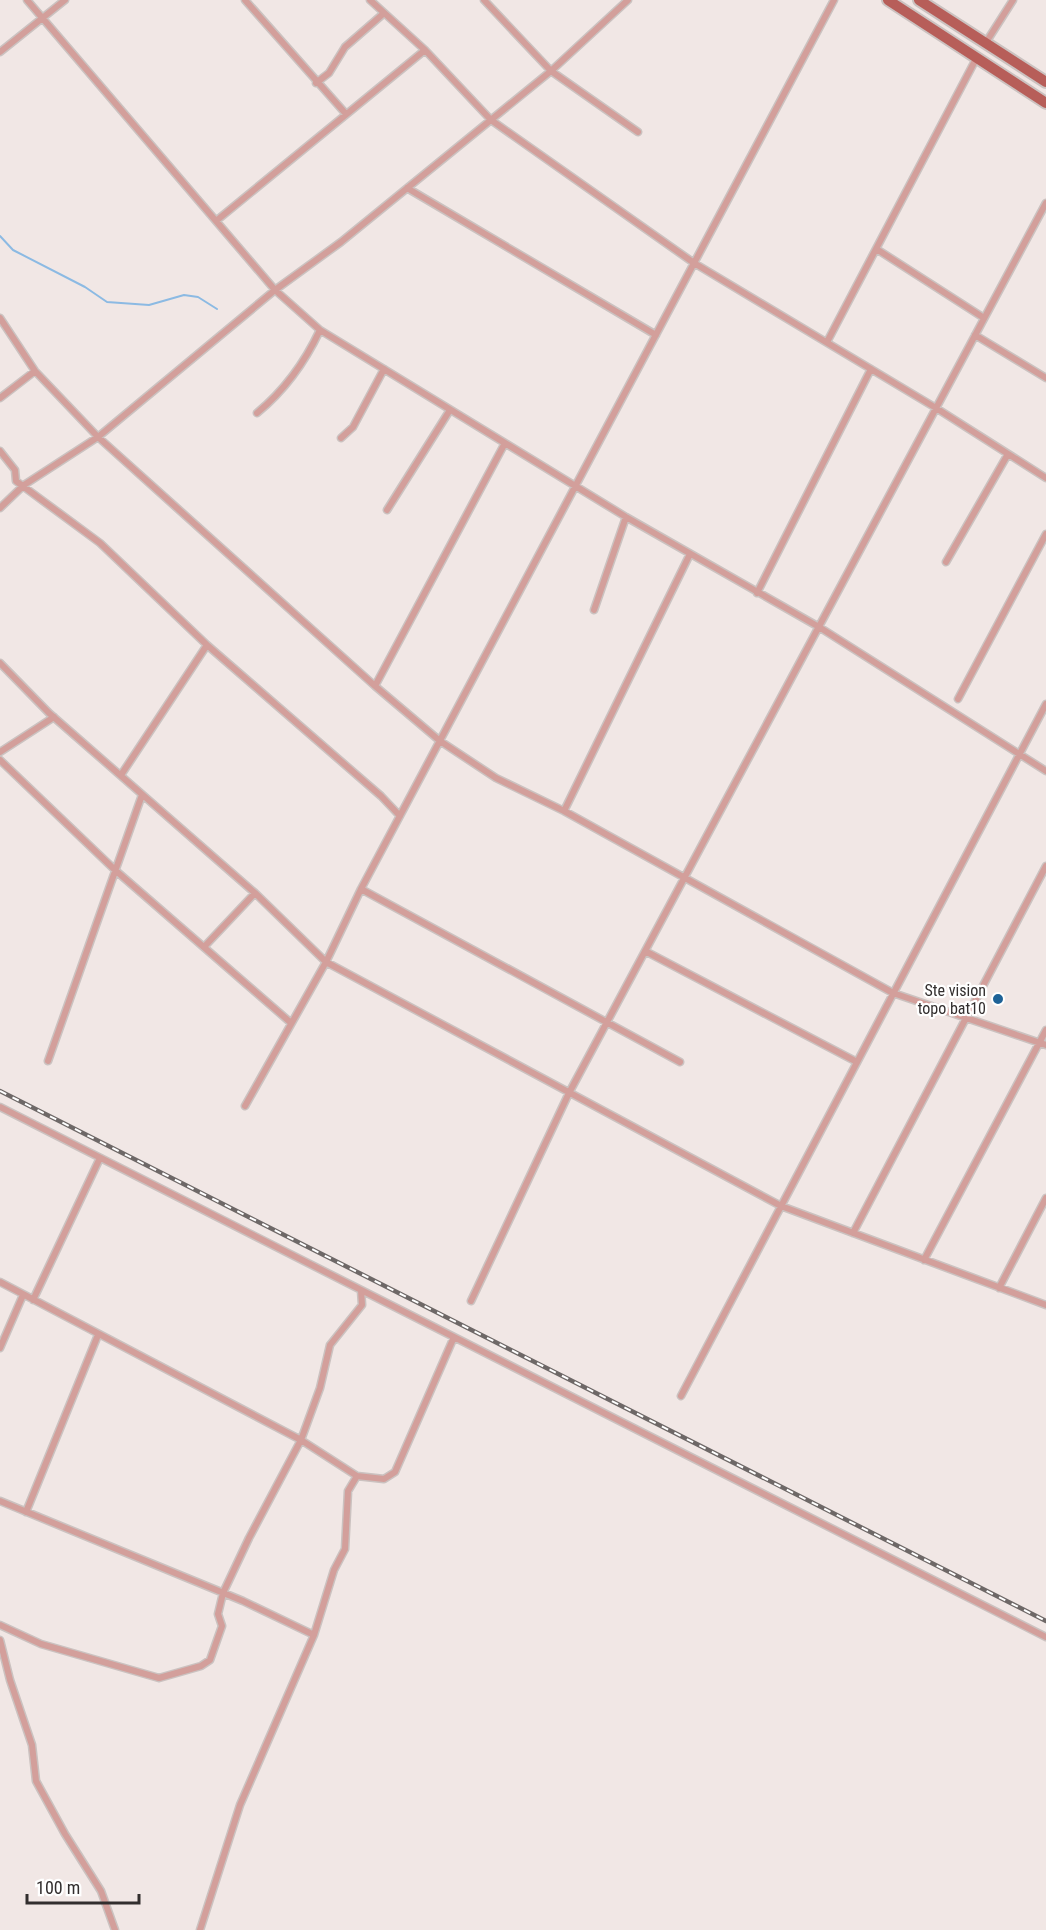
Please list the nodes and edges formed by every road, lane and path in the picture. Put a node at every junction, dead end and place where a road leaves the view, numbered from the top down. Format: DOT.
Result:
graph roads {
  1 [pos="27,0"];
  2 [pos="65,0"];
  3 [pos="245,0"];
  4 [pos="370,0"];
  5 [pos="484,0"];
  6 [pos="628,0"];
  7 [pos="834,0"];
  8 [pos="888,0"];
  9 [pos="919,0"];
  10 [pos="1012,0"];
  11 [pos="383,14"];
  12 [pos="42,19"];
  13 [pos="985,45"];
  14 [pos="425,50"];
  15 [pos="0,52"];
  16 [pos="976,59"];
  17 [pos="551,71"];
  18 [pos="1046,82"];
  19 [pos="316,83"];
  20 [pos="1046,103"];
  21 [pos="346,114"];
  22 [pos="491,120"];
  23 [pos="638,132"];
  24 [pos="407,188"];
  25 [pos="1046,203"];
  26 [pos="216,221"];
  27 [pos="878,250"];
  28 [pos="694,263"];
  29 [pos="275,290"];
  30 [pos="0,318"];
  31 [pos="984,318"];
  32 [pos="320,330"];
  33 [pos="656,335"];
  34 [pos="975,335"];
  35 [pos="827,342"];
  36 [pos="384,369"];
  37 [pos="871,369"];
  38 [pos="35,371"];
  39 [pos="1046,378"];
  40 [pos="0,398"];
  41 [pos="936,408"];
  42 [pos="450,410"];
  43 [pos="257,414"];
  44 [pos="98,437"];
  45 [pos="341,438"];
  46 [pos="505,443"];
  47 [pos="0,451"];
  48 [pos="1008,453"];
  49 [pos="1046,477"];
  50 [pos="24,485"];
  51 [pos="575,486"];
  52 [pos="0,508"];
  53 [pos="387,510"];
  54 [pos="626,517"];
  55 [pos="1046,534"];
  56 [pos="690,554"];
  57 [pos="946,562"];
  58 [pos="757,592"];
  59 [pos="594,610"];
  60 [pos="819,627"];
  61 [pos="207,645"];
  62 [pos="0,663"];
  63 [pos="375,686"];
  64 [pos="958,699"];
  65 [pos="1046,704"];
  66 [pos="54,717"];
  67 [pos="440,741"];
  68 [pos="0,752"];
  69 [pos="1020,754"];
  70 [pos="0,760"];
  71 [pos="1046,771"];
  72 [pos="121,775"];
  73 [pos="142,795"];
  74 [pos="564,811"];
  75 [pos="400,816"];
  76 [pos="1046,866"];
  77 [pos="115,870"];
  78 [pos="684,880"];
  79 [pos="361,889"];
  80 [pos="255,893"];
  81 [pos="204,947"];
  82 [pos="645,951"];
  83 [pos="326,962"];
  84 [pos="894,993"];
  85 [pos="967,1017"];
  86 [pos="290,1022"];
  87 [pos="607,1023"];
  88 [pos="1046,1030"];
  89 [pos="1043,1043"];
  90 [pos="48,1061"];
  91 [pos="680,1062"];
  92 [pos="858,1062"];
  93 [pos="569,1093"];
  94 [pos="245,1106"];
  95 [pos="0,1107"];
  96 [pos="100,1158"];
  97 [pos="1046,1198"];
  98 [pos="781,1206"];
  99 [pos="1043,1210"];
  100 [pos="853,1233"];
  101 [pos="924,1260"];
  102 [pos="0,1282"];
  103 [pos="999,1288"];
  104 [pos="361,1290"];
  105 [pos="23,1294"];
  106 [pos="33,1300"];
  107 [pos="471,1301"];
  108 [pos="1046,1305"];
  109 [pos="98,1335"];
  110 [pos="454,1337"];
  111 [pos="0,1348"];
  112 [pos="681,1396"];
  113 [pos="301,1440"];
  114 [pos="357,1476"];
  115 [pos="0,1501"];
  116 [pos="26,1512"];
  117 [pos="223,1593"];
  118 [pos="0,1625"];
  119 [pos="314,1635"];
  120 [pos="1046,1637"];
  121 [pos="0,1640"];
  122 [pos="115,1930"];
  123 [pos="200,1930"];
  1 -- 12 [label="street"];
  2 -- 12 [label="street"];
  3 -- 19 [label="street"];
  4 -- 11 [label="street"];
  5 -- 17 [label="street"];
  6 -- 17 [label="street"];
  7 -- 28 [label="street"];
  8 -- 16 [label="main road"];
  9 -- 13 [label="main road"];
  10 -- 13 [label="street"];
  11 -- 14 [label="street"];
  11 -- 19 [label="street"];
  12 -- 15 [label="street"];
  12 -- 26 [label="street"];
  13 -- 18 [label="main road"];
  14 -- 21 [label="street"];
  14 -- 22 [label="street"];
  16 -- 20 [label="main road"];
  16 -- 27 [label="street"];
  17 -- 22 [label="street"];
  17 -- 23 [label="street"];
  19 -- 21 [label="street"];
  21 -- 26 [label="street"];
  22 -- 24 [label="street"];
  22 -- 28 [label="street"];
  24 -- 29 [label="street"];
  24 -- 33 [label="street"];
  25 -- 31 [label="street"];
  26 -- 29 [label="street"];
  27 -- 31 [label="street"];
  27 -- 35 [label="street"];
  28 -- 33 [label="street"];
  28 -- 35 [label="street"];
  29 -- 32 [label="street"];
  29 -- 44 [label="street"];
  30 -- 38 [label="street"];
  31 -- 34 [label="street"];
  32 -- 36 [label="street"];
  32 -- 43 [label="street"];
  33 -- 51 [label="street"];
  34 -- 39 [label="street"];
  34 -- 41 [label="street"];
  35 -- 37 [label="street"];
  36 -- 42 [label="street"];
  36 -- 45 [label="street"];
  37 -- 41 [label="street"];
  37 -- 58 [label="street"];
  38 -- 40 [label="street"];
  38 -- 44 [label="street"];
  41 -- 48 [label="street"];
  41 -- 60 [label="street"];
  42 -- 46 [label="street"];
  42 -- 53 [label="street"];
  44 -- 50 [label="street"];
  44 -- 63 [label="street"];
  46 -- 51 [label="street"];
  46 -- 63 [label="street"];
  47 -- 50 [label="street"];
  48 -- 49 [label="street"];
  48 -- 57 [label="street"];
  50 -- 52 [label="street"];
  50 -- 61 [label="street"];
  51 -- 54 [label="street"];
  51 -- 67 [label="street"];
  54 -- 56 [label="street"];
  54 -- 59 [label="street"];
  55 -- 64 [label="street"];
  56 -- 58 [label="street"];
  56 -- 74 [label="street"];
  58 -- 60 [label="street"];
  60 -- 69 [label="street"];
  60 -- 78 [label="street"];
  61 -- 72 [label="street"];
  61 -- 75 [label="street"];
  62 -- 66 [label="street"];
  63 -- 67 [label="street"];
  65 -- 69 [label="street"];
  66 -- 68 [label="street"];
  66 -- 72 [label="street"];
  67 -- 74 [label="street"];
  67 -- 75 [label="street"];
  69 -- 71 [label="street"];
  69 -- 84 [label="street"];
  70 -- 77 [label="street"];
  72 -- 73 [label="street"];
  73 -- 77 [label="street"];
  73 -- 80 [label="street"];
  74 -- 78 [label="street"];
  75 -- 79 [label="street"];
  76 -- 85 [label="street"];
  77 -- 81 [label="street"];
  77 -- 90 [label="street"];
  78 -- 82 [label="street"];
  78 -- 84 [label="street"];
  79 -- 83 [label="street"];
  79 -- 87 [label="street"];
  80 -- 81 [label="street"];
  80 -- 83 [label="street"];
  81 -- 86 [label="street"];
  82 -- 87 [label="street"];
  82 -- 92 [label="street"];
  83 -- 86 [label="street"];
  83 -- 93 [label="street"];
  84 -- 85 [label="street"];
  84 -- 92 [label="street"];
  85 -- 89 [label="street"];
  85 -- 100 [label="street"];
  86 -- 94 [label="street"];
  87 -- 91 [label="street"];
  87 -- 93 [label="street"];
  88 -- 89 [label="street"];
  89 -- 101 [label="street"];
  92 -- 98 [label="street"];
  93 -- 98 [label="street"];
  93 -- 107 [label="street"];
  95 -- 96 [label="street"];
  96 -- 104 [label="street"];
  96 -- 106 [label="street"];
  97 -- 99 [label="street"];
  98 -- 100 [label="street"];
  98 -- 112 [label="street"];
  99 -- 103 [label="street"];
  100 -- 101 [label="street"];
  101 -- 103 [label="street"];
  102 -- 105 [label="street"];
  103 -- 108 [label="street"];
  104 -- 110 [label="street"];
  104 -- 113 [label="street"];
  105 -- 106 [label="street"];
  105 -- 111 [label="street"];
  106 -- 109 [label="street"];
  109 -- 113 [label="street"];
  109 -- 116 [label="street"];
  110 -- 114 [label="street"];
  110 -- 120 [label="street"];
  113 -- 114 [label="street"];
  113 -- 117 [label="street"];
  114 -- 119 [label="street"];
  115 -- 116 [label="street"];
  116 -- 117 [label="street"];
  117 -- 118 [label="street"];
  117 -- 119 [label="street"];
  119 -- 123 [label="street"];
  121 -- 122 [label="street"];
}
